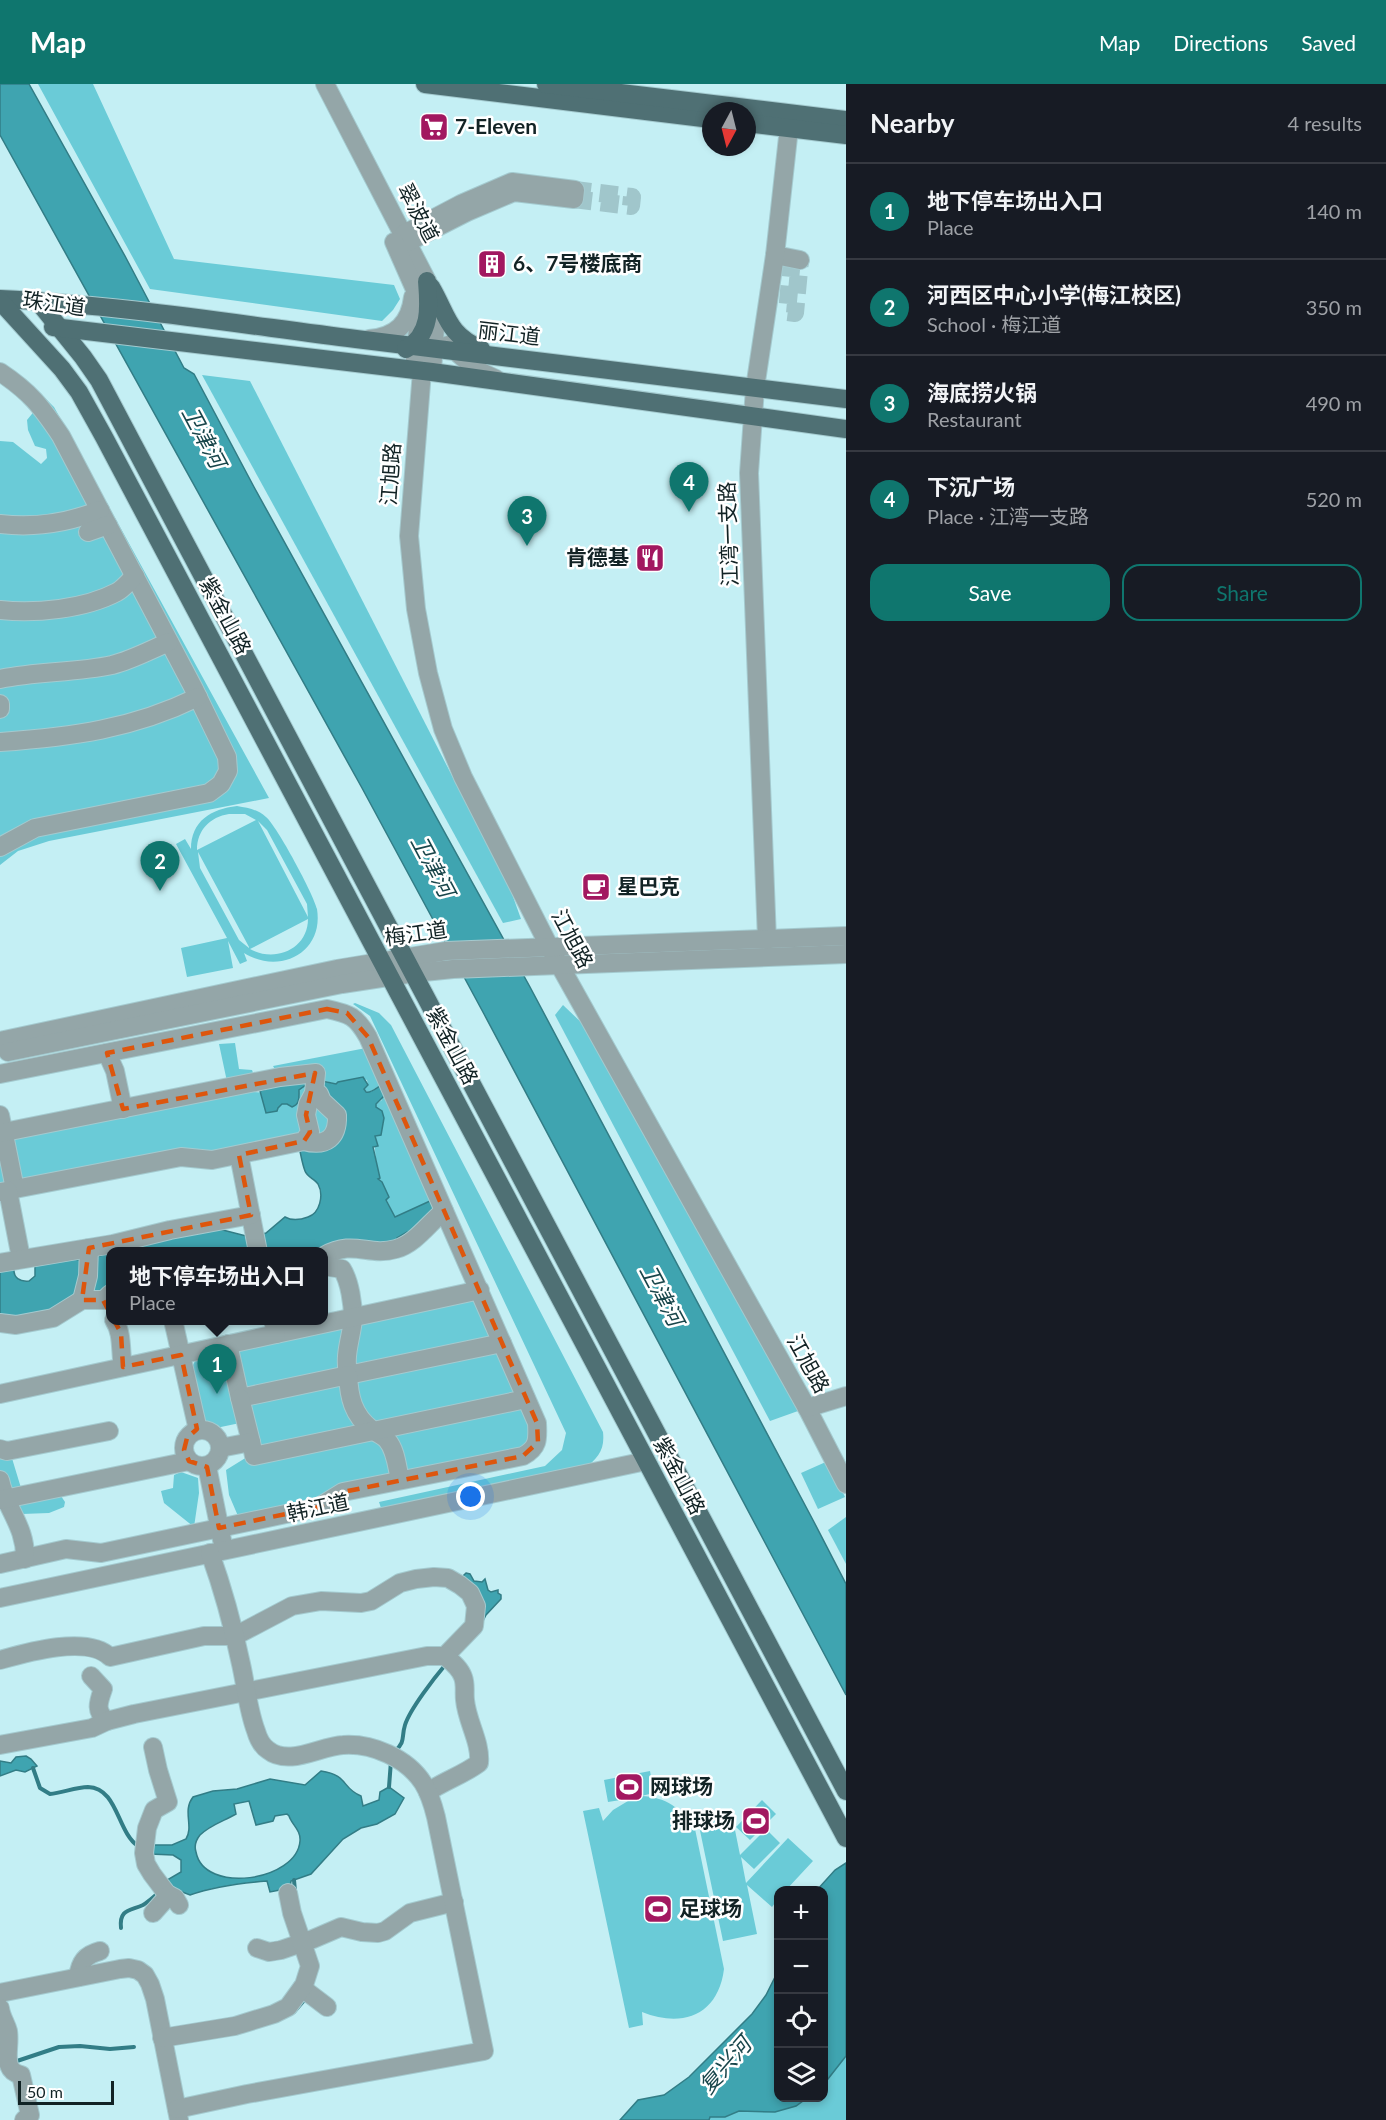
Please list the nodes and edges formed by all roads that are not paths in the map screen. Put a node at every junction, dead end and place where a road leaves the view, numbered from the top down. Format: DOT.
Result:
graph roads {
  1 [pos="311,84"];
  2 [pos="325,84"];
  3 [pos="425,84"];
  4 [pos="546,84"];
  5 [pos="702,118"];
  6 [pos="846,120"];
  7 [pos="756,124"];
  8 [pos="789,128"];
  9 [pos="846,135"];
  10 [pos="406,238"];
  11 [pos="775,255"];
  12 [pos="800,260"];
  13 [pos="420,282"];
  14 [pos="0,300"];
  15 [pos="36,300"];
  16 [pos="167,313"];
  17 [pos="0,319"];
  18 [pos="432,321"];
  19 [pos="19,322"];
  20 [pos="59,328"];
  21 [pos="357,339"];
  22 [pos="416,343"];
  23 [pos="444,348"];
  24 [pos="500,356"];
  25 [pos="352,363"];
  26 [pos="423,371"];
  27 [pos="0,372"];
  28 [pos="503,381"];
  29 [pos="755,388"];
  30 [pos="846,399"];
  31 [pos="752,417"];
  32 [pos="846,429"];
  33 [pos="104,518"];
  34 [pos="0,524"];
  35 [pos="88,532"];
  36 [pos="135,576"];
  37 [pos="0,609"];
  38 [pos="169,642"];
  39 [pos="0,679"];
  40 [pos="198,697"];
  41 [pos="0,704"];
  42 [pos="0,709"];
  43 [pos="0,742"];
  44 [pos="1,843"];
  45 [pos="846,936"];
  46 [pos="767,940"];
  47 [pos="550,948"];
  48 [pos="846,954"];
  49 [pos="381,961"];
  50 [pos="410,964"];
  51 [pos="560,964"];
  52 [pos="391,977"];
  53 [pos="0,1041"];
  54 [pos="107,1053"];
  55 [pos="0,1054"];
  56 [pos="0,1074"];
  57 [pos="314,1086"];
  58 [pos="123,1108"];
  59 [pos="0,1115"];
  60 [pos="2,1133"];
  61 [pos="304,1141"];
  62 [pos="239,1155"];
  63 [pos="8,1190"];
  64 [pos="444,1211"];
  65 [pos="253,1224"];
  66 [pos="257,1247"];
  67 [pos="89,1248"];
  68 [pos="373,1251"];
  69 [pos="328,1254"];
  70 [pos="21,1258"];
  71 [pos="0,1263"];
  72 [pos="328,1267"];
  73 [pos="342,1269"];
  74 [pos="480,1290"];
  75 [pos="106,1297"];
  76 [pos="82,1300"];
  77 [pos="352,1318"];
  78 [pos="328,1321"];
  79 [pos="0,1323"];
  80 [pos="117,1325"];
  81 [pos="173,1325"];
  82 [pos="291,1325"];
  83 [pos="274,1327"];
  84 [pos="502,1343"];
  85 [pos="228,1344"];
  86 [pos="180,1355"];
  87 [pos="123,1367"];
  88 [pos="348,1375"];
  89 [pos="0,1394"];
  90 [pos="846,1396"];
  91 [pos="240,1398"];
  92 [pos="526,1399"];
  93 [pos="807,1408"];
  94 [pos="198,1430"];
  95 [pos="109,1431"];
  96 [pos="373,1431"];
  97 [pos="251,1442"];
  98 [pos="220,1448"];
  99 [pos="0,1449"];
  100 [pos="646,1461"];
  101 [pos="198,1463"];
  102 [pos="0,1480"];
  103 [pos="400,1480"];
  104 [pos="846,1484"];
  105 [pos="2,1499"];
  106 [pos="219,1528"];
  107 [pos="217,1552"];
  108 [pos="25,1559"];
  109 [pos="0,1564"];
  110 [pos="0,1598"];
  111 [pos="236,1636"];
  112 [pos="449,1659"];
  113 [pos="0,1660"];
  114 [pos="95,1680"];
  115 [pos="247,1692"];
  116 [pos="107,1721"];
  117 [pos="0,1745"];
  118 [pos="153,1747"];
  119 [pos="846,1791"];
  120 [pos="428,1792"];
  121 [pos="843,1833"];
  122 [pos="288,1893"];
  123 [pos="454,1902"];
  124 [pos="153,1912"];
  125 [pos="307,1942"];
  126 [pos="257,1948"];
  127 [pos="100,1951"];
  128 [pos="78,1977"];
  129 [pos="0,1993"];
  130 [pos="0,2008"];
  131 [pos="162,2038"];
  132 [pos="178,2115"];
  133 [pos="24,2120"];
  1 -- 13 [label="street, 翠波道"];
  2 -- 10 [label="street, 翠波道"];
  3 -- 5 [label="main road"];
  4 -- 6 [label="main road"];
  7 -- 8 [label="main road"];
  8 -- 9 [label="main road"];
  8 -- 11 [label="street, 江湾一支路"];
  10 -- 10 [label="street"];
  10 -- 13 [label="street, 翠波道"];
  11 -- 12 [label="street"];
  11 -- 29 [label="street, 江湾一支路"];
  13 -- 18 [label="main road"];
  13 -- 21 [label="street"];
  13 -- 22 [label="street, 翠波道"];
  13 -- 24 [label="main road"];
  14 -- 15 [label="main road, 珠江道"];
  14 -- 19 [label="main road, 紫金山路"];
  15 -- 16 [label="main road, 珠江道"];
  15 -- 20 [label="main road, 紫金山路"];
  16 -- 21 [label="main road, 丽江道"];
  17 -- 19 [label="main road, 珠江道"];
  18 -- 22 [label="main road"];
  18 -- 23 [label="street"];
  19 -- 20 [label="main road, 珠江道"];
  19 -- 49 [label="main road, 紫金山路"];
  20 -- 25 [label="main road, 珠江道"];
  20 -- 50 [label="main road, 紫金山路"];
  21 -- 22 [label="main road, 丽江道"];
  22 -- 23 [label="main road, 丽江道"];
  22 -- 25 [label="main road"];
  22 -- 26 [label="street, 翠波道"];
  23 -- 24 [label="main road, 丽江道"];
  23 -- 26 [label="street"];
  23 -- 28 [label="street"];
  24 -- 29 [label="main road, 丽江道"];
  25 -- 26 [label="main road"];
  26 -- 28 [label="main road"];
  26 -- 47 [label="street, 江旭路"];
  27 -- 33 [label="street"];
  28 -- 31 [label="main road"];
  29 -- 30 [label="main road, 丽江道"];
  29 -- 31 [label="street, 江湾一支路"];
  31 -- 32 [label="main road"];
  31 -- 46 [label="street, 江湾一支路"];
  33 -- 34 [label="street"];
  33 -- 35 [label="street"];
  33 -- 36 [label="street"];
  36 -- 37 [label="street"];
  36 -- 38 [label="street"];
  38 -- 39 [label="street"];
  38 -- 40 [label="street"];
  40 -- 43 [label="street"];
  40 -- 44 [label="street"];
  41 -- 42 [label="street"];
  45 -- 46 [label="street, 梅江道"];
  46 -- 47 [label="street, 梅江道"];
  47 -- 50 [label="street, 梅江道"];
  47 -- 51 [label="street, 江旭路"];
  48 -- 51 [label="street, 梅江道"];
  49 -- 50 [label="street, 梅江道"];
  49 -- 52 [label="main road, 紫金山路"];
  49 -- 53 [label="street, 梅江道"];
  50 -- 51 [label="street, 梅江道"];
  50 -- 52 [label="street, 梅江道"];
  50 -- 119 [label="main road, 紫金山路"];
  51 -- 93 [label="street, 江旭路"];
  52 -- 55 [label="street, 梅江道"];
  52 -- 100 [label="main road, 紫金山路"];
  54 -- 56 [label="street"];
  54 -- 58 [label="street"];
  54 -- 64 [label="street"];
  57 -- 58 [label="street"];
  57 -- 61 [label="street"];
  57 -- 61 [label="street"];
  58 -- 60 [label="street"];
  59 -- 60 [label="street"];
  60 -- 63 [label="street"];
  61 -- 62 [label="street"];
  62 -- 63 [label="street"];
  62 -- 65 [label="street"];
  63 -- 70 [label="street"];
  64 -- 68 [label="street"];
  64 -- 74 [label="street"];
  65 -- 66 [label="street"];
  65 -- 67 [label="street"];
  67 -- 70 [label="street"];
  67 -- 76 [label="street"];
  68 -- 69 [label="street"];
  68 -- 73 [label="street"];
  70 -- 71 [label="street"];
  72 -- 73 [label="street"];
  73 -- 77 [label="street"];
  74 -- 77 [label="street"];
  74 -- 84 [label="street"];
  75 -- 76 [label="street"];
  76 -- 79 [label="street"];
  77 -- 78 [label="street"];
  77 -- 88 [label="street"];
  80 -- 87 [label="street"];
  81 -- 86 [label="street"];
  82 -- 83 [label="street"];
  83 -- 85 [label="street"];
  84 -- 88 [label="street"];
  84 -- 92 [label="street"];
  85 -- 86 [label="street"];
  85 -- 91 [label="street"];
  86 -- 87 [label="street"];
  86 -- 94 [label="street"];
  87 -- 89 [label="street"];
  88 -- 91 [label="street"];
  88 -- 96 [label="street"];
  90 -- 93 [label="street"];
  91 -- 97 [label="street"];
  92 -- 96 [label="street"];
  92 -- 103 [label="street"];
  93 -- 104 [label="street, 江旭路"];
  94 -- 98 [label="street"];
  94 -- 101 [label="street"];
  95 -- 99 [label="street"];
  96 -- 97 [label="street"];
  96 -- 103 [label="street"];
  97 -- 98 [label="street"];
  98 -- 101 [label="street"];
  100 -- 107 [label="street, 韩江道"];
  100 -- 121 [label="main road, 紫金山路"];
  101 -- 105 [label="street"];
  101 -- 106 [label="street"];
  102 -- 105 [label="street"];
  103 -- 106 [label="street"];
  105 -- 108 [label="street"];
  106 -- 107 [label="street"];
  106 -- 108 [label="street"];
  107 -- 110 [label="street, 韩江道"];
  107 -- 111 [label="street"];
  108 -- 109 [label="street"];
  111 -- 112 [label="street"];
  111 -- 113 [label="street"];
  111 -- 115 [label="street"];
  112 -- 115 [label="street"];
  112 -- 120 [label="street"];
  114 -- 116 [label="street"];
  115 -- 116 [label="street"];
  115 -- 120 [label="street"];
  116 -- 117 [label="street"];
  118 -- 124 [label="street"];
  120 -- 123 [label="street"];
  122 -- 125 [label="street"];
  123 -- 125 [label="street"];
  123 -- 132 [label="street"];
  125 -- 126 [label="street"];
  125 -- 131 [label="street"];
  127 -- 128 [label="street"];
  128 -- 129 [label="street"];
  128 -- 131 [label="street"];
  130 -- 133 [label="street"];
  131 -- 132 [label="street"];
}
